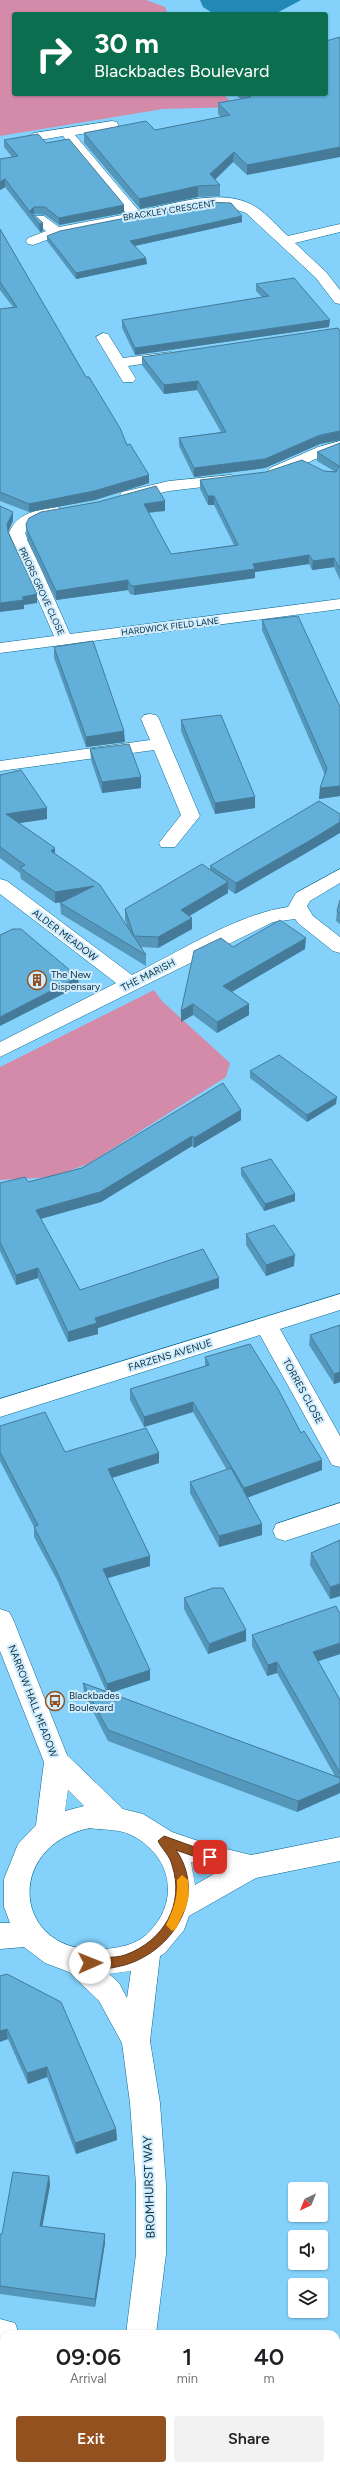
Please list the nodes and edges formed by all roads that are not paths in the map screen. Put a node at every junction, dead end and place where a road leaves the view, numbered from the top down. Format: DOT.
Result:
graph roads {
  1 [pos="112,125"];
  2 [pos="66,132"];
  3 [pos="34,137"];
  4 [pos="135,215"];
  5 [pos="39,219"];
  6 [pos="340,228"];
  7 [pos="56,232"];
  8 [pos="33,241"];
  9 [pos="286,241"];
  10 [pos="340,300"];
  11 [pos="103,337"];
  12 [pos="182,354"];
  13 [pos="118,363"];
  14 [pos="128,379"];
  15 [pos="340,446"];
  16 [pos="111,501"];
  17 [pos="73,510"];
  18 [pos="10,511"];
  19 [pos="27,519"];
  20 [pos="339,605"];
  21 [pos="64,639"];
  22 [pos="0,648"];
  23 [pos="150,719"];
  24 [pos="160,744"];
  25 [pos="0,766"];
  26 [pos="168,843"];
  27 [pos="340,875"];
  28 [pos="0,886"];
  29 [pos="299,912"];
  30 [pos="340,947"];
  31 [pos="130,984"];
  32 [pos="0,1050"];
  33 [pos="340,1302"];
  34 [pos="266,1325"];
  35 [pos="0,1408"];
  36 [pos="340,1458"];
  37 [pos="340,1513"];
  38 [pos="285,1531"];
  39 [pos="0,1619"];
  40 [pos="57,1762"];
  41 [pos="113,1816"];
  42 [pos="48,1831"];
  43 [pos="164,1841"];
  44 [pos="340,1849"];
  45 [pos="251,1867"];
  46 [pos="8,1887"];
  47 [pos="180,1907"];
  48 [pos="31,1934"];
  49 [pos="0,1936"];
  50 [pos="147,1951"];
  51 [pos="78,1962"];
  52 [pos="136,2041"];
  53 [pos="142,2330"];
  1 -- 2 [label="street"];
  2 -- 3 [label="street"];
  2 -- 4 [label="street"];
  4 -- 7 [label="street, BRACKLEY CRESCENT"];
  4 -- 9 [label="street, BRACKLEY CRESCENT"];
  5 -- 7 [label="street"];
  6 -- 9 [label="street"];
  7 -- 8 [label="street, BRACKLEY CRESCENT"];
  9 -- 10 [label="street, BRACKLEY CRESCENT"];
  11 -- 13 [label="street"];
  12 -- 13 [label="street"];
  13 -- 14 [label="street"];
  15 -- 16 [label="street"];
  17 -- 19 [label="street"];
  18 -- 19 [label="street"];
  19 -- 21 [label="street, PRIORS GROVE CLOSE"];
  20 -- 21 [label="street, HARDWICK FIELD LANE"];
  21 -- 22 [label="street, HARDWICK FIELD LANE"];
  23 -- 24 [label="street"];
  24 -- 25 [label="street"];
  24 -- 26 [label="street"];
  27 -- 29 [label="street"];
  28 -- 31 [label="street, ALDER MEADOW"];
  29 -- 30 [label="street"];
  29 -- 31 [label="street, THE MARISH"];
  31 -- 32 [label="street, THE MARISH"];
  33 -- 34 [label="street, FARZENS AVENUE"];
  34 -- 35 [label="street, FARZENS AVENUE"];
  34 -- 36 [label="street, TORRES CLOSE"];
  37 -- 38 [label="street"];
  39 -- 40 [label="street, NARROW HALL MEADOW"];
  40 -- 41 [label="street, NARROW HALL MEADOW"];
  40 -- 42 [label="street, NARROW HALL MEADOW"];
  41 -- 42 [label="street"];
  41 -- 43 [label="street"];
  42 -- 46 [label="street"];
  43 -- 45 [label="street"];
  43 -- 47 [label="street"];
  44 -- 45 [label="street"];
  45 -- 47 [label="street"];
  46 -- 48 [label="street"];
  47 -- 50 [label="street"];
  48 -- 49 [label="street"];
  48 -- 51 [label="street"];
  50 -- 51 [label="street"];
  50 -- 52 [label="street, BROMHURST WAY"];
  51 -- 52 [label="street, BROMHURST WAY"];
  52 -- 53 [label="street, BROMHURST WAY"];
}
